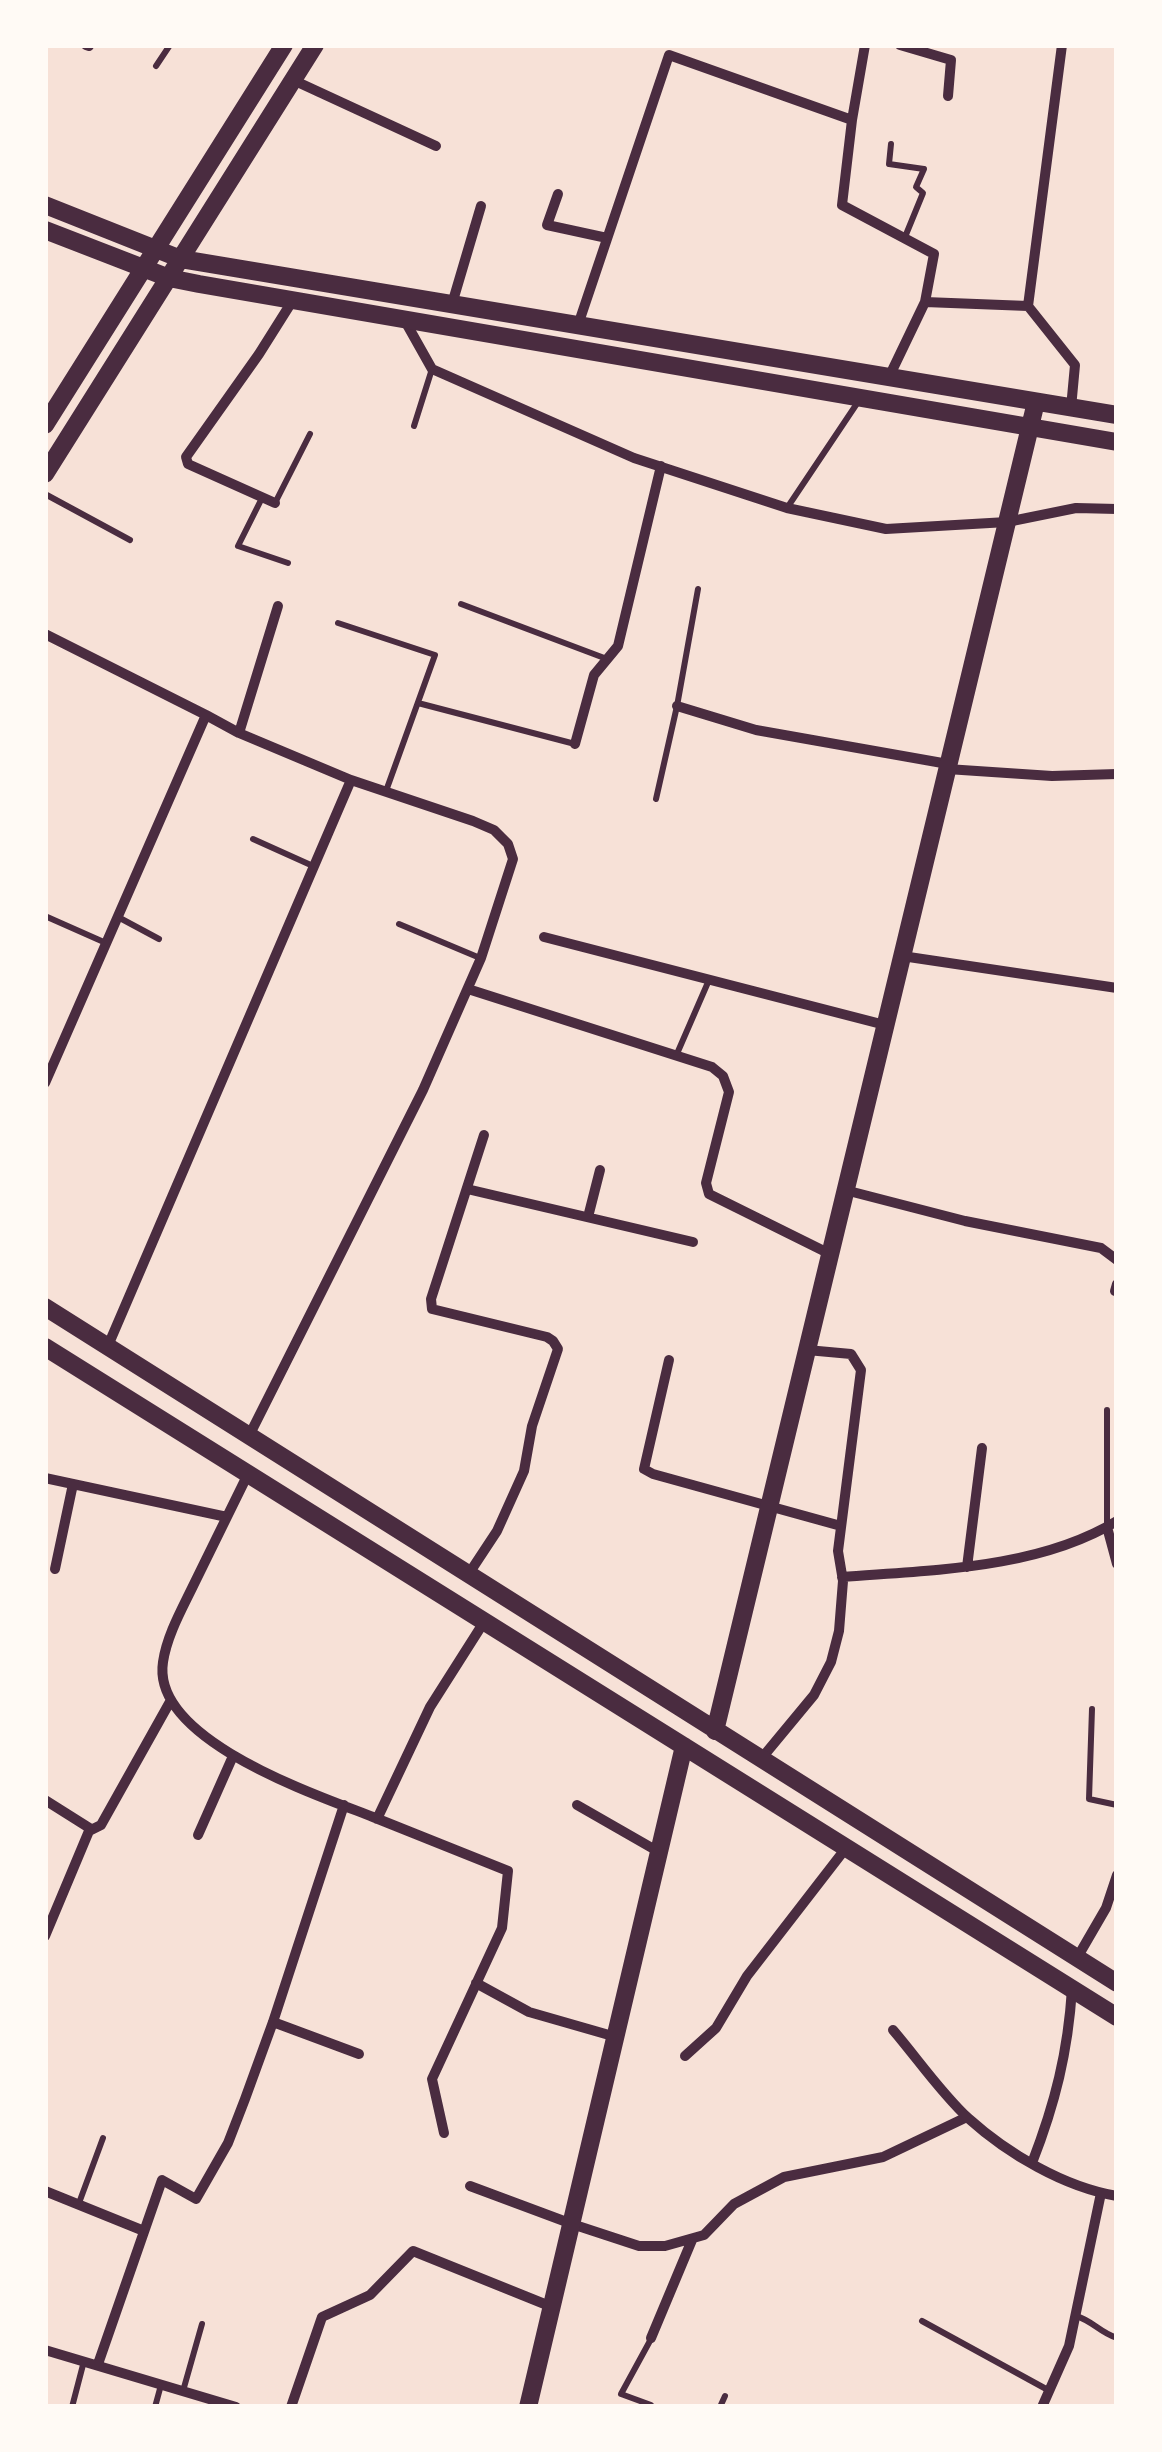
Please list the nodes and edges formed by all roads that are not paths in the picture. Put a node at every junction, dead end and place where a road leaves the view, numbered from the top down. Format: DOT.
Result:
graph roads {
  1 [pos="170,45"];
  2 [pos="316,45"];
  3 [pos="866,45"];
  4 [pos="900,45"];
  5 [pos="1062,45"];
  6 [pos="282,46"];
  7 [pos="156,66"];
  8 [pos="293,80"];
  9 [pos="948,96"];
  10 [pos="852,120"];
  11 [pos="891,144"];
  12 [pos="436,146"];
  13 [pos="558,194"];
  14 [pos="45,205"];
  15 [pos="482,206"];
  16 [pos="45,230"];
  17 [pos="607,238"];
  18 [pos="904,238"];
  19 [pos="155,250"];
  20 [pos="181,260"];
  21 [pos="144,268"];
  22 [pos="169,278"];
  23 [pos="292,300"];
  24 [pos="925,302"];
  25 [pos="452,304"];
  26 [pos="1028,306"];
  27 [pos="405,321"];
  28 [pos="578,325"];
  29 [pos="432,369"];
  30 [pos="890,377"];
  31 [pos="861,398"];
  32 [pos="1036,402"];
  33 [pos="1072,408"];
  34 [pos="1117,416"];
  35 [pos="45,425"];
  36 [pos="414,426"];
  37 [pos="1030,427"];
  38 [pos="310,434"];
  39 [pos="1117,442"];
  40 [pos="660,466"];
  41 [pos="45,474"];
  42 [pos="45,494"];
  43 [pos="262,498"];
  44 [pos="275,503"];
  45 [pos="787,508"];
  46 [pos="1117,510"];
  47 [pos="1006,522"];
  48 [pos="130,540"];
  49 [pos="288,563"];
  50 [pos="698,589"];
  51 [pos="461,604"];
  52 [pos="278,606"];
  53 [pos="338,623"];
  54 [pos="45,634"];
  55 [pos="608,659"];
  56 [pos="418,703"];
  57 [pos="677,706"];
  58 [pos="206,714"];
  59 [pos="239,734"];
  60 [pos="574,744"];
  61 [pos="948,766"];
  62 [pos="1117,774"];
  63 [pos="351,780"];
  64 [pos="386,792"];
  65 [pos="656,799"];
  66 [pos="254,839"];
  67 [pos="314,867"];
  68 [pos="45,916"];
  69 [pos="118,916"];
  70 [pos="399,924"];
  71 [pos="544,937"];
  72 [pos="159,939"];
  73 [pos="106,943"];
  74 [pos="902,956"];
  75 [pos="481,958"];
  76 [pos="709,980"];
  77 [pos="1117,988"];
  78 [pos="468,989"];
  79 [pos="885,1025"];
  80 [pos="676,1057"];
  81 [pos="45,1083"];
  82 [pos="484,1134"];
  83 [pos="600,1170"];
  84 [pos="468,1189"];
  85 [pos="845,1190"];
  86 [pos="588,1217"];
  87 [pos="693,1242"];
  88 [pos="830,1254"];
  89 [pos="1117,1260"];
  90 [pos="45,1307"];
  91 [pos="45,1347"];
  92 [pos="107,1348"];
  93 [pos="807,1350"];
  94 [pos="669,1360"];
  95 [pos="1107,1410"];
  96 [pos="250,1434"];
  97 [pos="982,1448"];
  98 [pos="248,1474"];
  99 [pos="45,1478"];
  100 [pos="73,1484"];
  101 [pos="769,1508"];
  102 [pos="227,1518"];
  103 [pos="1112,1524"];
  104 [pos="841,1526"];
  105 [pos="1117,1564"];
  106 [pos="968,1566"];
  107 [pos="55,1569"];
  108 [pos="468,1576"];
  109 [pos="842,1577"];
  110 [pos="484,1622"];
  111 [pos="171,1700"];
  112 [pos="1092,1709"];
  113 [pos="715,1731"];
  114 [pos="684,1746"];
  115 [pos="233,1756"];
  116 [pos="760,1759"];
  117 [pos="45,1800"];
  118 [pos="576,1805"];
  119 [pos="344,1806"];
  120 [pos="1117,1806"];
  121 [pos="377,1819"];
  122 [pos="91,1829"];
  123 [pos="198,1834"];
  124 [pos="846,1848"];
  125 [pos="659,1852"];
  126 [pos="1117,1875"];
  127 [pos="45,1936"];
  128 [pos="1076,1958"];
  129 [pos="476,1983"];
  130 [pos="1117,1983"];
  131 [pos="1072,1989"];
  132 [pos="1117,2018"];
  133 [pos="273,2022"];
  134 [pos="893,2030"];
  135 [pos="616,2037"];
  136 [pos="359,2054"];
  137 [pos="686,2056"];
  138 [pos="968,2117"];
  139 [pos="444,2132"];
  140 [pos="104,2138"];
  141 [pos="1032,2163"];
  142 [pos="470,2186"];
  143 [pos="45,2191"];
  144 [pos="1102,2193"];
  145 [pos="1117,2196"];
  146 [pos="78,2204"];
  147 [pos="572,2224"];
  148 [pos="144,2231"];
  149 [pos="692,2240"];
  150 [pos="552,2307"];
  151 [pos="1076,2316"];
  152 [pos="922,2321"];
  153 [pos="202,2324"];
  154 [pos="651,2338"];
  155 [pos="1117,2338"];
  156 [pos="45,2350"];
  157 [pos="84,2360"];
  158 [pos="98,2364"];
  159 [pos="161,2384"];
  160 [pos="1050,2390"];
  161 [pos="183,2391"];
  162 [pos="726,2396"];
  163 [pos="72,2407"];
  164 [pos="155,2407"];
  165 [pos="236,2407"];
  166 [pos="291,2407"];
  167 [pos="528,2407"];
  168 [pos="650,2407"];
  169 [pos="720,2407"];
  170 [pos="1042,2407"];
  1 -- 7 [label="lane"];
  2 -- 8 [label="main road"];
  3 -- 10 [label="street"];
  4 -- 9 [label="street"];
  5 -- 26 [label="street"];
  6 -- 19 [label="main road"];
  8 -- 12 [label="street"];
  8 -- 20 [label="main road"];
  10 -- 17 [label="street"];
  10 -- 18 [label="street"];
  11 -- 18 [label="lane"];
  13 -- 17 [label="street"];
  14 -- 19 [label="main road"];
  15 -- 25 [label="street"];
  16 -- 21 [label="main road"];
  17 -- 28 [label="street"];
  18 -- 24 [label="street"];
  19 -- 20 [label="main road"];
  19 -- 21 [label="main road"];
  20 -- 22 [label="main road"];
  20 -- 25 [label="main road"];
  21 -- 22 [label="main road"];
  21 -- 35 [label="main road"];
  22 -- 23 [label="main road"];
  22 -- 41 [label="main road"];
  23 -- 27 [label="main road"];
  23 -- 43 [label="street"];
  24 -- 26 [label="street"];
  24 -- 30 [label="street"];
  25 -- 28 [label="main road"];
  26 -- 33 [label="street"];
  27 -- 29 [label="street"];
  27 -- 31 [label="main road"];
  28 -- 30 [label="main road"];
  29 -- 36 [label="lane"];
  29 -- 40 [label="street"];
  30 -- 32 [label="main road"];
  31 -- 37 [label="main road"];
  31 -- 45 [label="lane"];
  32 -- 33 [label="main road"];
  32 -- 37 [label="main road"];
  33 -- 34 [label="main road"];
  37 -- 39 [label="main road"];
  37 -- 47 [label="main road"];
  38 -- 44 [label="lane"];
  40 -- 45 [label="street"];
  40 -- 55 [label="street"];
  42 -- 48 [label="lane"];
  43 -- 44 [label="street"];
  43 -- 49 [label="lane"];
  45 -- 47 [label="street"];
  46 -- 47 [label="street"];
  47 -- 61 [label="main road"];
  50 -- 57 [label="lane"];
  51 -- 55 [label="lane"];
  52 -- 59 [label="street"];
  53 -- 56 [label="lane"];
  54 -- 58 [label="street"];
  55 -- 60 [label="street"];
  56 -- 60 [label="lane"];
  56 -- 64 [label="lane"];
  57 -- 61 [label="street"];
  57 -- 65 [label="lane"];
  58 -- 59 [label="street"];
  58 -- 69 [label="street"];
  59 -- 63 [label="street"];
  61 -- 62 [label="street"];
  61 -- 74 [label="main road"];
  63 -- 64 [label="street"];
  63 -- 67 [label="street"];
  64 -- 75 [label="street"];
  66 -- 67 [label="lane"];
  67 -- 92 [label="street"];
  68 -- 73 [label="lane"];
  69 -- 72 [label="lane"];
  69 -- 73 [label="street"];
  70 -- 75 [label="lane"];
  71 -- 76 [label="street"];
  73 -- 81 [label="street"];
  74 -- 77 [label="street"];
  74 -- 79 [label="main road"];
  75 -- 78 [label="street"];
  76 -- 79 [label="street"];
  76 -- 80 [label="lane"];
  78 -- 80 [label="street"];
  78 -- 96 [label="street"];
  79 -- 85 [label="main road"];
  80 -- 88 [label="street"];
  82 -- 84 [label="street"];
  83 -- 86 [label="street"];
  84 -- 86 [label="street"];
  84 -- 108 [label="street"];
  85 -- 88 [label="main road"];
  85 -- 89 [label="street"];
  86 -- 87 [label="street"];
  88 -- 93 [label="main road"];
  90 -- 92 [label="main road"];
  91 -- 98 [label="main road"];
  92 -- 96 [label="main road"];
  93 -- 101 [label="main road"];
  93 -- 104 [label="street"];
  94 -- 101 [label="street"];
  95 -- 103 [label="lane"];
  96 -- 108 [label="main road"];
  97 -- 106 [label="street"];
  98 -- 102 [label="street"];
  98 -- 110 [label="main road"];
  99 -- 100 [label="street"];
  100 -- 102 [label="street"];
  100 -- 107 [label="street"];
  101 -- 104 [label="street"];
  101 -- 113 [label="main road"];
  102 -- 111 [label="street"];
  103 -- 105 [label="street"];
  103 -- 106 [label="street"];
  104 -- 109 [label="street"];
  106 -- 109 [label="street"];
  108 -- 113 [label="main road"];
  109 -- 116 [label="street"];
  110 -- 114 [label="main road"];
  110 -- 121 [label="street"];
  111 -- 115 [label="street"];
  111 -- 122 [label="street"];
  112 -- 120 [label="lane"];
  113 -- 114 [label="main road"];
  113 -- 116 [label="main road"];
  114 -- 124 [label="main road"];
  114 -- 125 [label="main road"];
  115 -- 119 [label="street"];
  115 -- 123 [label="street"];
  116 -- 128 [label="main road"];
  117 -- 122 [label="street"];
  118 -- 125 [label="street"];
  119 -- 121 [label="street"];
  119 -- 133 [label="street"];
  121 -- 129 [label="street"];
  122 -- 127 [label="street"];
  124 -- 131 [label="main road"];
  124 -- 137 [label="street"];
  125 -- 135 [label="main road"];
  126 -- 128 [label="street"];
  128 -- 130 [label="main road"];
  129 -- 135 [label="street"];
  129 -- 139 [label="street"];
  131 -- 132 [label="main road"];
  131 -- 141 [label="street"];
  133 -- 136 [label="street"];
  133 -- 148 [label="street"];
  134 -- 138 [label="street"];
  135 -- 147 [label="main road"];
  138 -- 141 [label="street"];
  138 -- 149 [label="street"];
  140 -- 146 [label="lane"];
  141 -- 144 [label="street"];
  142 -- 147 [label="street"];
  143 -- 146 [label="street"];
  144 -- 145 [label="street"];
  144 -- 151 [label="street"];
  146 -- 148 [label="street"];
  147 -- 149 [label="street"];
  147 -- 150 [label="main road"];
  148 -- 158 [label="street"];
  149 -- 154 [label="street"];
  150 -- 166 [label="street"];
  150 -- 167 [label="main road"];
  151 -- 155 [label="lane"];
  151 -- 160 [label="street"];
  152 -- 160 [label="lane"];
  153 -- 161 [label="lane"];
  154 -- 168 [label="lane"];
  156 -- 157 [label="street"];
  157 -- 158 [label="street"];
  157 -- 163 [label="lane"];
  158 -- 159 [label="street"];
  159 -- 161 [label="street"];
  159 -- 164 [label="lane"];
  160 -- 170 [label="street"];
  161 -- 165 [label="street"];
  162 -- 169 [label="lane"];
}
